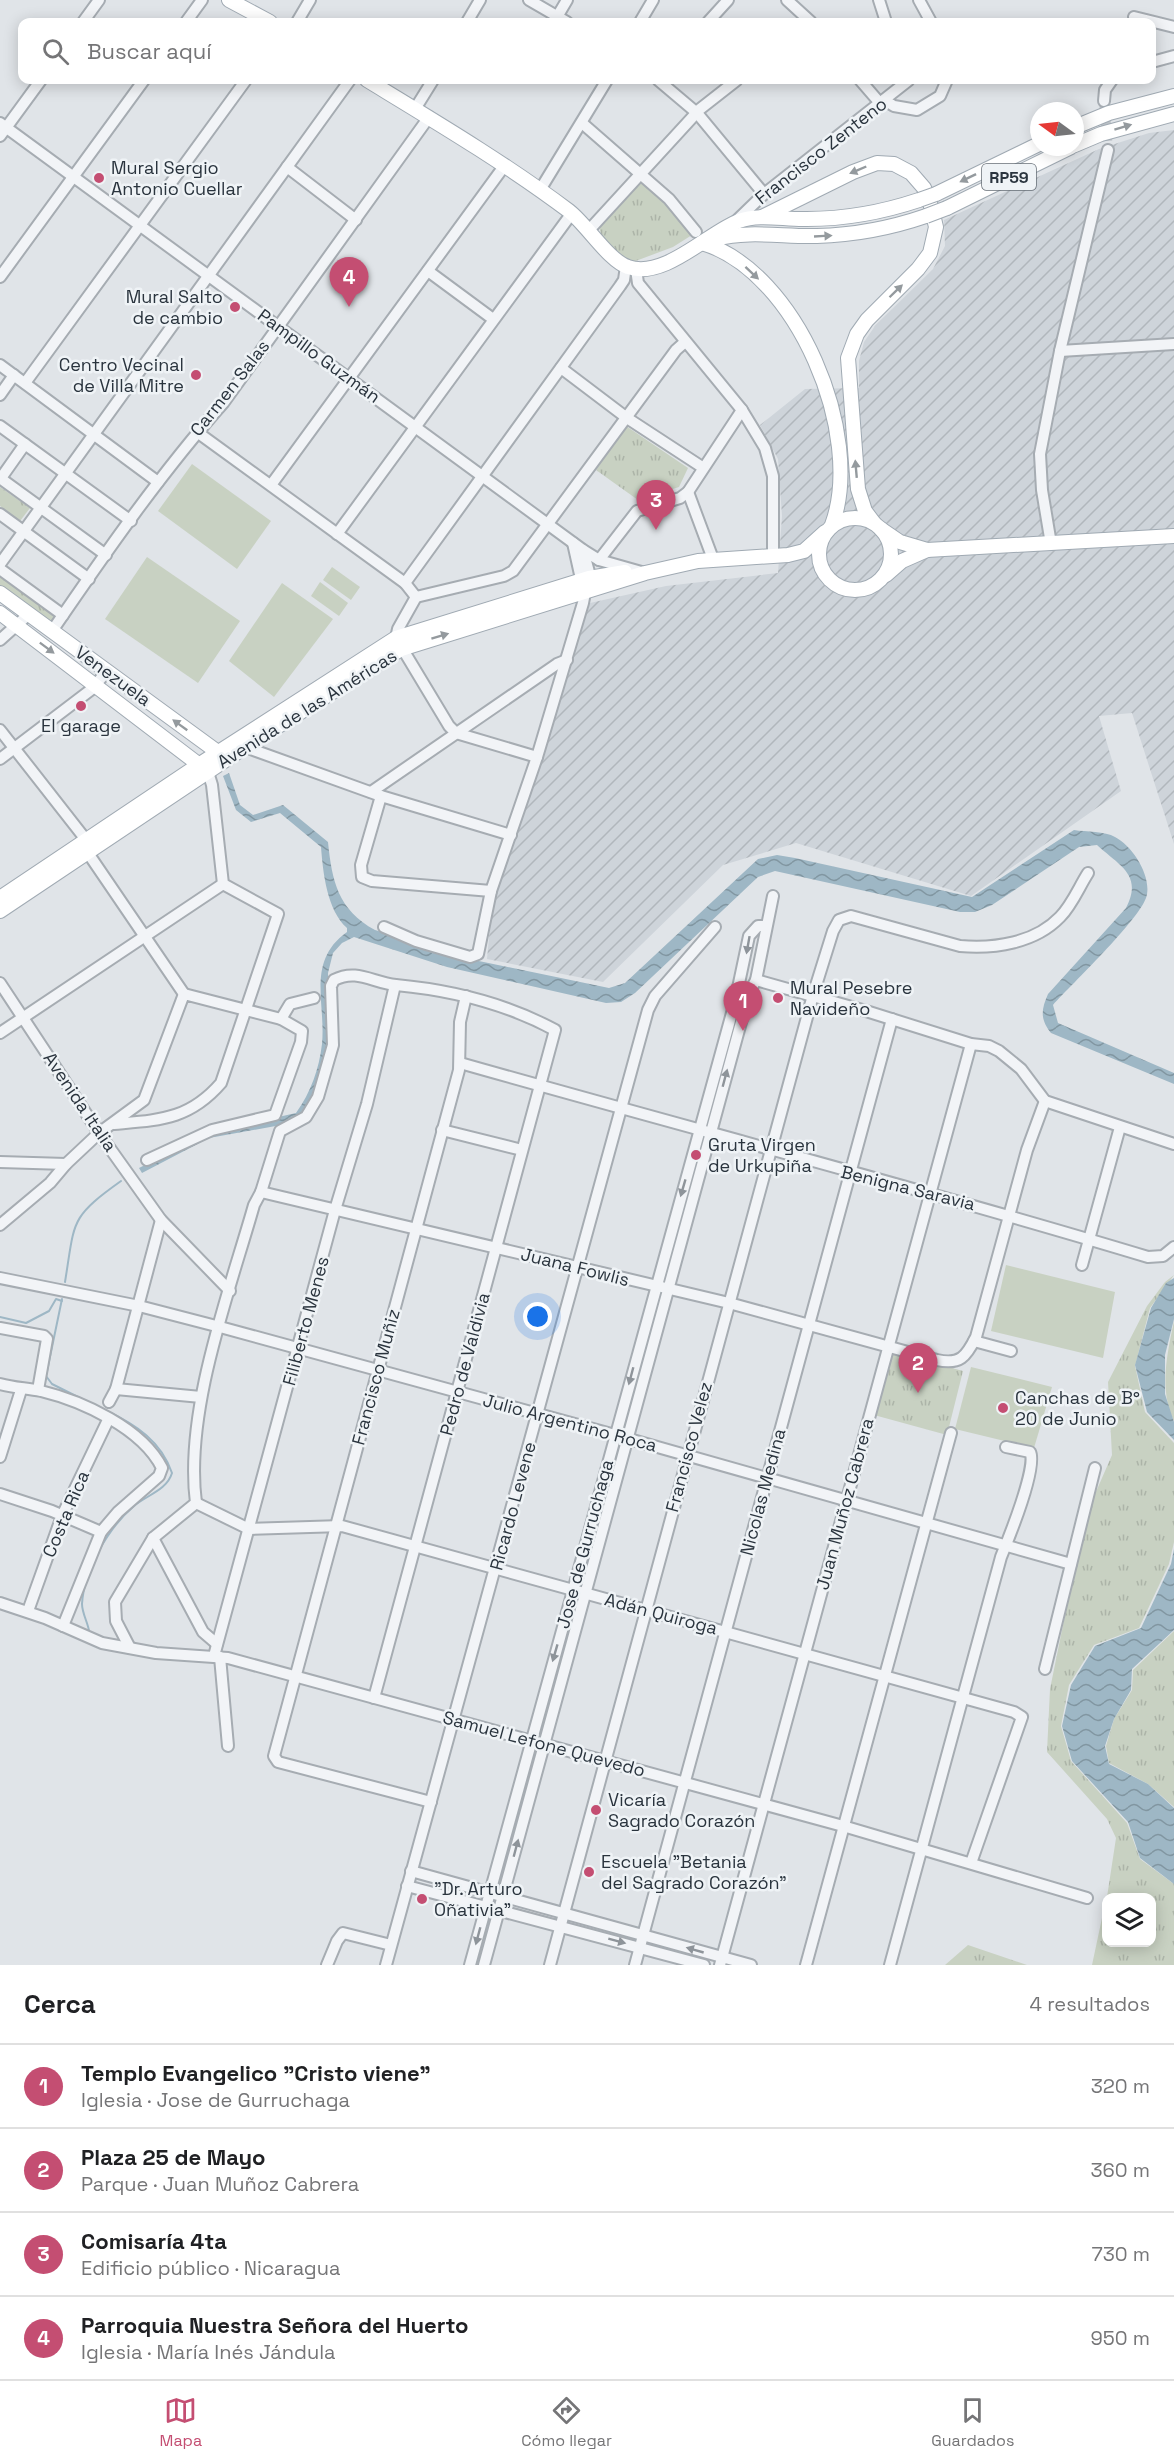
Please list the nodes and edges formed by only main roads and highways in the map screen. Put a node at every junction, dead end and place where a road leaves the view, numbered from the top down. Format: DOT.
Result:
graph roads {
  1 [pos="229,0"];
  2 [pos="263,18"];
  3 [pos="374,84"];
  4 [pos="1174,96"];
  5 [pos="1174,114"];
  6 [pos="1084,124"];
  7 [pos="1084,141"];
  8 [pos="1030,148"];
  9 [pos="1053,156"];
  10 [pos="761,217"];
  11 [pos="699,238"];
  12 [pos="877,526"];
  13 [pos="829,529"];
  14 [pos="1174,536"];
  15 [pos="927,550"];
  16 [pos="788,555"];
  17 [pos="823,573"];
  18 [pos="882,578"];
  19 [pos="0,593"];
  20 [pos="0,613"];
  21 [pos="399,643"];
  22 [pos="222,756"];
  23 [pos="204,768"];
  24 [pos="87,847"];
  25 [pos="0,898"];
  26 [pos="0,911"];
  1 -- 2 [label="main road"];
  3 -- 11 [label="main road"];
  4 -- 6 [label="main road"];
  7 -- 5 [label="main road, RP59, one-way"];
  8 -- 10 [label="main road, RP59, one-way, bridge"];
  11 -- 9 [label="main road, RP59, one-way, bridge"];
  10 -- 11 [label="main road"];
  12 -- 10 [label="main road, one-way"];
  11 -- 13 [label="main road, one-way"];
  12 -- 13 [label="main road"];
  12 -- 15 [label="main road"];
  12 -- 18 [label="main road"];
  13 -- 16 [label="main road"];
  13 -- 17 [label="main road"];
  14 -- 15 [label="main road"];
  15 -- 18 [label="main road"];
  16 -- 17 [label="main road"];
  16 -- 21 [label="main road, Avenida de las Américas"];
  17 -- 18 [label="main road"];
  22 -- 19 [label="main road, Venezuela, one-way"];
  20 -- 23 [label="main road, one-way"];
  21 -- 22 [label="main road, Avenida de las Américas"];
  21 -- 22 [label="main road, Avenida de las Américas"];
  22 -- 23 [label="main road, Avenida de las Américas"];
  23 -- 24 [label="main road, Avenida de las Américas"];
  24 -- 25 [label="main road, Avenida de las Américas"];
  24 -- 26 [label="main road, Avenida de las Américas"];
}
